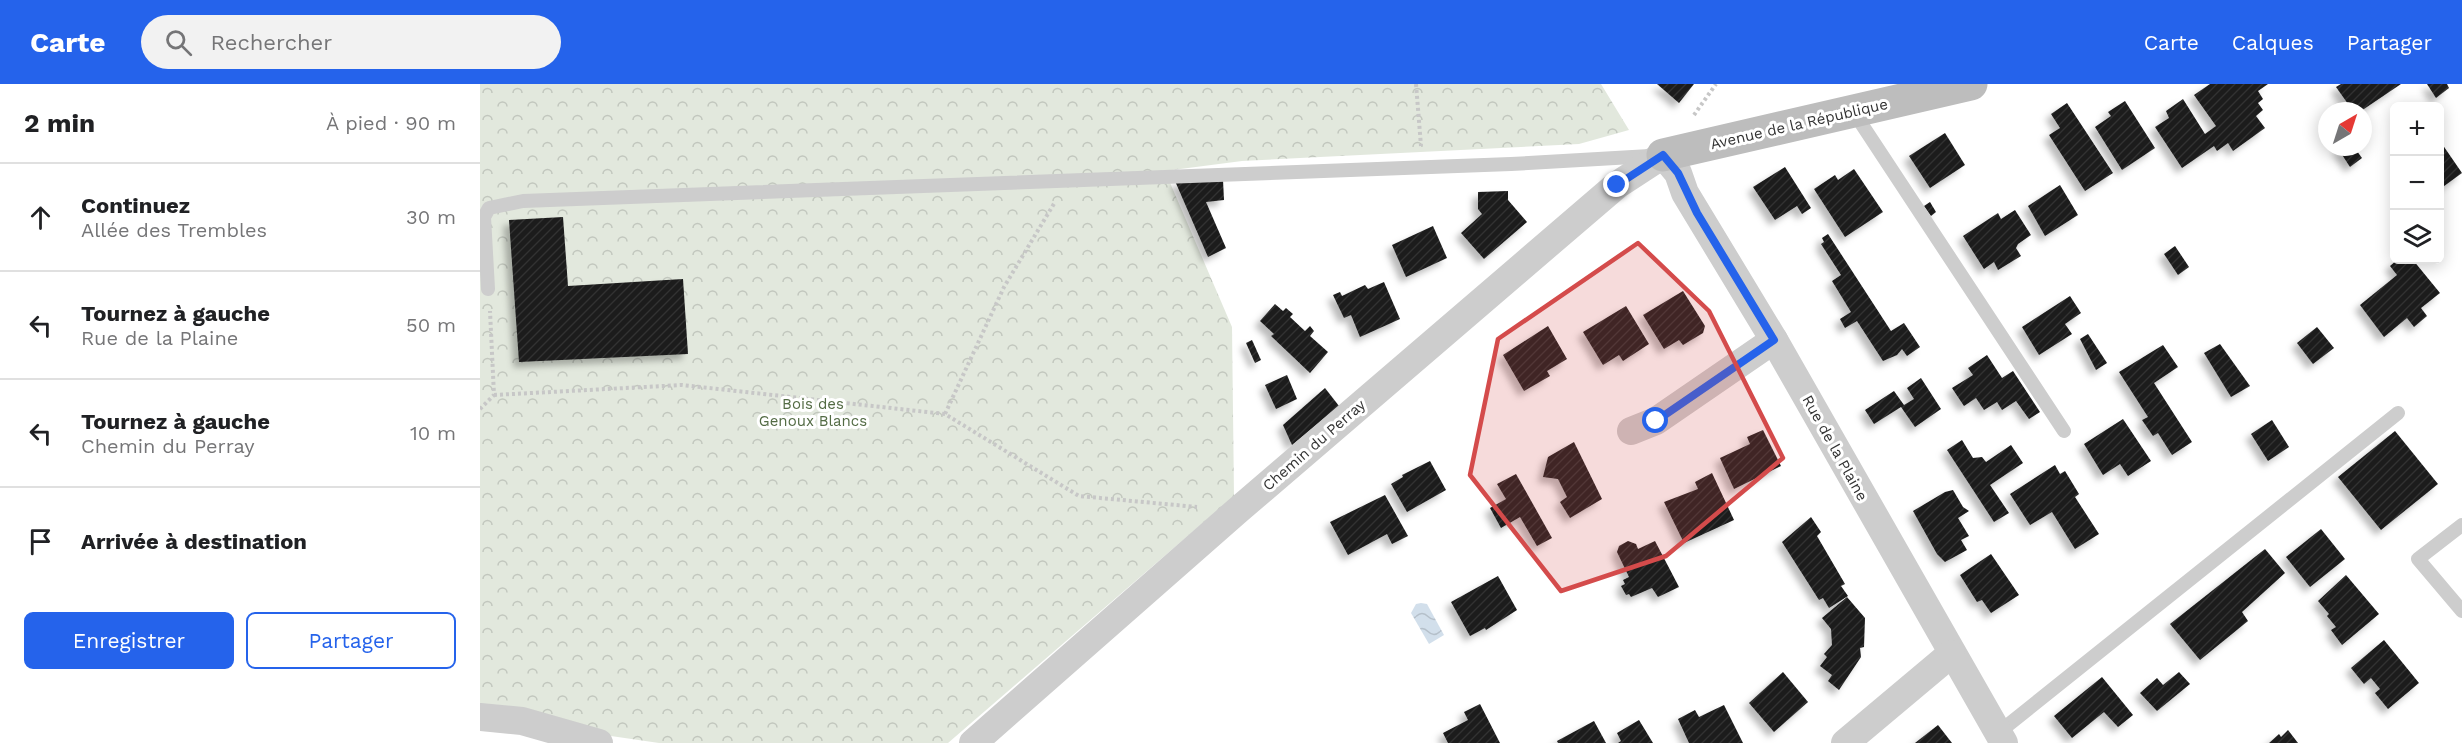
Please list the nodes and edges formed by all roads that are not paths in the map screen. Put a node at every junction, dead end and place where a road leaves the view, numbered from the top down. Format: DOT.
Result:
graph roads {
  1 [pos="1971,84"];
  2 [pos="1853,111"];
  3 [pos="1663,155"];
  4 [pos="488,289"];
  5 [pos="1774,340"];
  6 [pos="2398,412"];
  7 [pos="1631,430"];
  8 [pos="2064,432"];
  9 [pos="2462,525"];
  10 [pos="2462,613"];
  11 [pos="1951,654"];
  12 [pos="480,717"];
  13 [pos="2001,738"];
  14 [pos="599,743"];
  15 [pos="973,743"];
  16 [pos="1845,743"];
  1 -- 2 [label="street, Avenue de la République"];
  2 -- 3 [label="street, Avenue de la République"];
  2 -- 8 [label="lane"];
  3 -- 4 [label="lane"];
  3 -- 5 [label="street, Rue de la Plaine"];
  3 -- 15 [label="street, Chemin du Perray"];
  5 -- 7 [label="street"];
  5 -- 11 [label="street, Rue de la Plaine"];
  6 -- 13 [label="lane"];
  9 -- 10 [label="lane"];
  11 -- 13 [label="street, Rue de la Plaine"];
  11 -- 16 [label="street"];
  12 -- 14 [label="street"];
}
